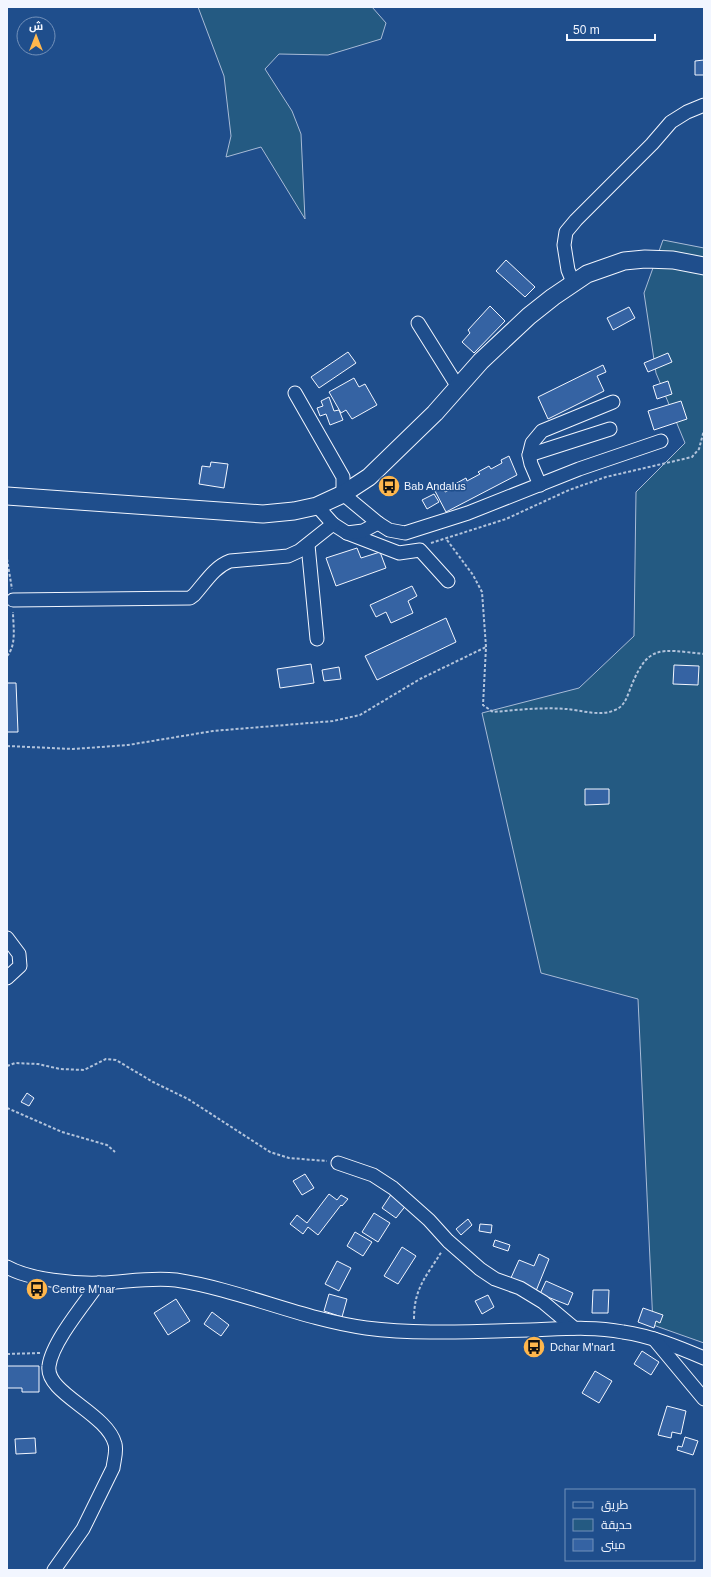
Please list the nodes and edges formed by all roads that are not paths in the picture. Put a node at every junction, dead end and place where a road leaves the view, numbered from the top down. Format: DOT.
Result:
graph roads {
  1 [pos="704,105"];
  2 [pos="704,266"];
  3 [pos="573,282"];
  4 [pos="418,323"];
  5 [pos="458,387"];
  6 [pos="295,393"];
  7 [pos="613,402"];
  8 [pos="610,428"];
  9 [pos="661,441"];
  10 [pos="529,455"];
  11 [pos="540,485"];
  12 [pos="343,494"];
  13 [pos="7,496"];
  14 [pos="317,506"];
  15 [pos="378,523"];
  16 [pos="333,524"];
  17 [pos="347,533"];
  18 [pos="405,534"];
  19 [pos="308,545"];
  20 [pos="413,551"];
  21 [pos="448,581"];
  22 [pos="14,600"];
  23 [pos="317,639"];
  24 [pos="7,938"];
  25 [pos="7,978"];
  26 [pos="338,1163"];
  27 [pos="8,1269"];
  28 [pos="99,1283"];
  29 [pos="574,1328"];
  30 [pos="654,1339"];
  31 [pos="704,1358"];
  32 [pos="704,1399"];
  33 [pos="54,1570"];
  1 -- 3 [label="street"];
  2 -- 3 [label="main road"];
  3 -- 5 [label="main road"];
  4 -- 5 [label="street"];
  5 -- 12 [label="main road"];
  6 -- 12 [label="street"];
  7 -- 10 [label="street"];
  8 -- 10 [label="street"];
  9 -- 11 [label="street"];
  10 -- 11 [label="street"];
  11 -- 18 [label="street"];
  12 -- 14 [label="main road"];
  12 -- 15 [label="street"];
  13 -- 14 [label="main road"];
  14 -- 16 [label="street"];
  15 -- 17 [label="street"];
  15 -- 18 [label="street"];
  16 -- 17 [label="street"];
  16 -- 19 [label="street"];
  17 -- 20 [label="street"];
  18 -- 20 [label="street"];
  19 -- 22 [label="street"];
  19 -- 23 [label="street"];
  20 -- 21 [label="street"];
  24 -- 25 [label="street"];
  26 -- 29 [label="street"];
  27 -- 28 [label="street"];
  28 -- 29 [label="street"];
  28 -- 33 [label="street"];
  29 -- 30 [label="street"];
  30 -- 31 [label="street"];
  30 -- 32 [label="street"];
}
